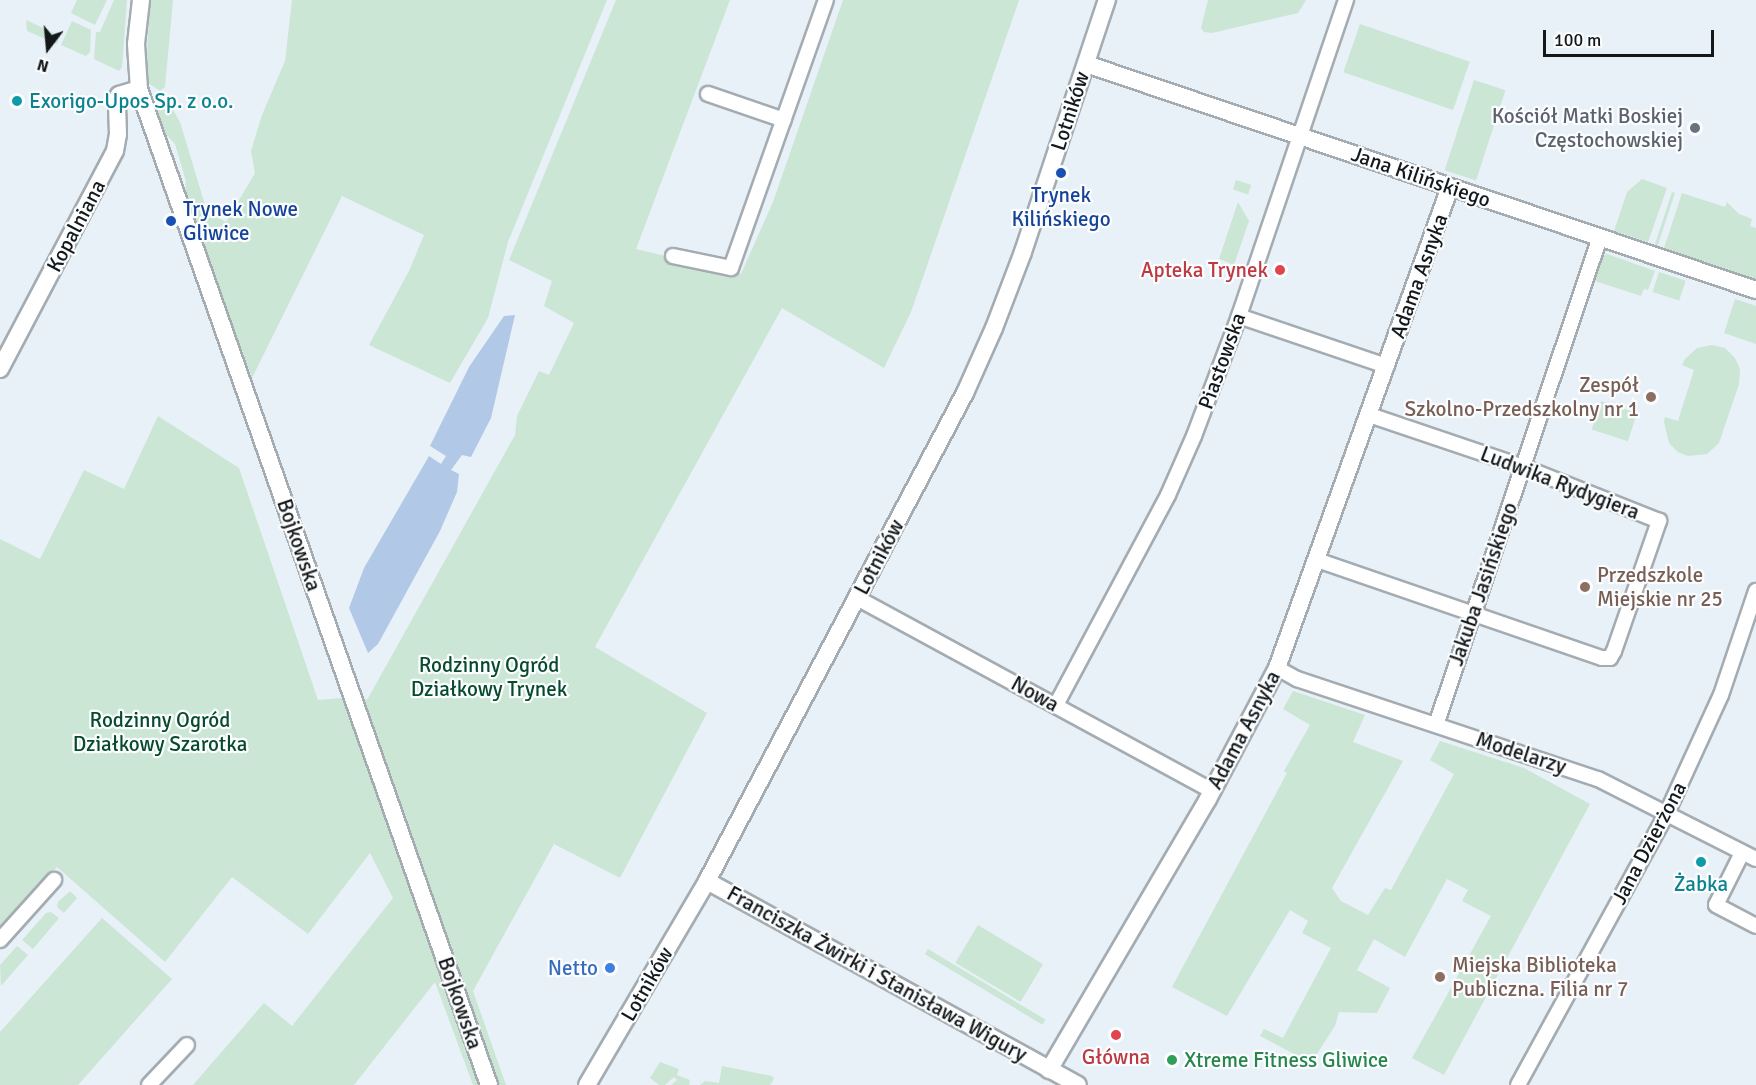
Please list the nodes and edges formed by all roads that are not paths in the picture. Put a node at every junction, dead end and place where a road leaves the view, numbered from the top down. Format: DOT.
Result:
graph roads {
  1 [pos="141,0"];
  2 [pos="826,0"];
  3 [pos="1107,0"];
  4 [pos="1346,0"];
  5 [pos="1086,64"];
  6 [pos="139,89"];
  7 [pos="708,94"];
  8 [pos="784,120"];
  9 [pos="1301,136"];
  10 [pos="1450,186"];
  11 [pos="1600,237"];
  12 [pos="673,256"];
  13 [pos="1756,290"];
  14 [pos="1239,315"];
  15 [pos="1387,366"];
  16 [pos="0,369"];
  17 [pos="1369,415"];
  18 [pos="1523,467"];
  19 [pos="1317,560"];
  20 [pos="1756,591"];
  21 [pos="858,598"];
  22 [pos="1472,614"];
  23 [pos="1277,668"];
  24 [pos="1056,705"];
  25 [pos="1436,725"];
  26 [pos="1212,791"];
  27 [pos="1666,815"];
  28 [pos="1742,853"];
  29 [pos="1756,859"];
  30 [pos="54,880"];
  31 [pos="708,881"];
  32 [pos="1756,926"];
  33 [pos="0,940"];
  34 [pos="187,1045"];
  35 [pos="1049,1070"];
  36 [pos="149,1085"];
  37 [pos="489,1085"];
  38 [pos="587,1085"];
  39 [pos="1078,1085"];
  40 [pos="1518,1085"];
  1 -- 6 [label="street, Bojkowska"];
  2 -- 8 [label="street"];
  3 -- 5 [label="street, Lotników"];
  4 -- 9 [label="street, Piastowska"];
  5 -- 9 [label="street, Jana Kilińskiego"];
  5 -- 21 [label="street, Lotników"];
  6 -- 16 [label="street, Kopalniana"];
  6 -- 37 [label="street, Bojkowska"];
  7 -- 8 [label="street"];
  8 -- 12 [label="street"];
  9 -- 10 [label="street, Jana Kilińskiego"];
  9 -- 14 [label="street, Piastowska"];
  10 -- 11 [label="street, Jana Kilińskiego"];
  10 -- 15 [label="street, Adama Asnyka"];
  11 -- 13 [label="street, Jana Kilińskiego"];
  11 -- 18 [label="street, Jakuba Jasińskiego"];
  14 -- 15 [label="street, Adama Asnyka"];
  14 -- 24 [label="street, Piastowska"];
  15 -- 17 [label="street, Adama Asnyka"];
  17 -- 18 [label="street, Ludwika Rydygiera"];
  17 -- 19 [label="street, Adama Asnyka"];
  18 -- 22 [label="street, Jakuba Jasińskiego"];
  18 -- 22 [label="street, Ludwika Rydygiera"];
  19 -- 22 [label="street, Ludwika Rydygiera"];
  19 -- 23 [label="street, Adama Asnyka"];
  20 -- 27 [label="street, Jana Dzierżona"];
  21 -- 24 [label="street, Nowa"];
  21 -- 31 [label="street, Lotników"];
  22 -- 25 [label="street, Jakuba Jasińskiego"];
  23 -- 25 [label="street, Modelarzy"];
  23 -- 26 [label="street, Adama Asnyka"];
  24 -- 26 [label="street, Nowa"];
  25 -- 27 [label="street, Modelarzy"];
  26 -- 35 [label="street, Adama Asnyka"];
  27 -- 28 [label="street, Modelarzy"];
  27 -- 40 [label="street, Jana Dzierżona"];
  28 -- 29 [label="street, Modelarzy"];
  28 -- 32 [label="street"];
  30 -- 33 [label="street"];
  31 -- 35 [label="street, Franciszka Żwirki i Stanisława Wigury"];
  31 -- 38 [label="street, Lotników"];
  34 -- 36 [label="street"];
  35 -- 39 [label="street, Franciszka Żwirki i Stanisława Wigury"];
}
